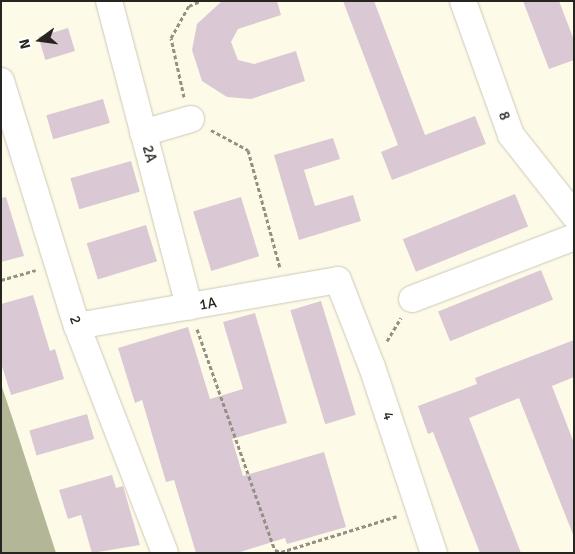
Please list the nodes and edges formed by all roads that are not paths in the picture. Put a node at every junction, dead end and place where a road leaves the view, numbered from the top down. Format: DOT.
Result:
graph roads {
  1 [pos="109,1"];
  2 [pos="463,1"];
  3 [pos="1,81"];
  4 [pos="191,120"];
  5 [pos="144,133"];
  6 [pos="574,215"];
  7 [pos="574,237"];
  8 [pos="338,280"];
  9 [pos="412,298"];
  10 [pos="189,308"];
  11 [pos="77,326"];
  12 [pos="165,553"];
  13 [pos="434,553"];
  1 -- 5 [label="street, 2A"];
  2 -- 6 [label="street, 8"];
  3 -- 11 [label="street, 2"];
  4 -- 5 [label="street"];
  5 -- 10 [label="street, 2A"];
  7 -- 9 [label="street"];
  8 -- 10 [label="street, 1A"];
  8 -- 13 [label="street, 4"];
  10 -- 11 [label="street, 1A"];
  11 -- 12 [label="street, 2"];
}
